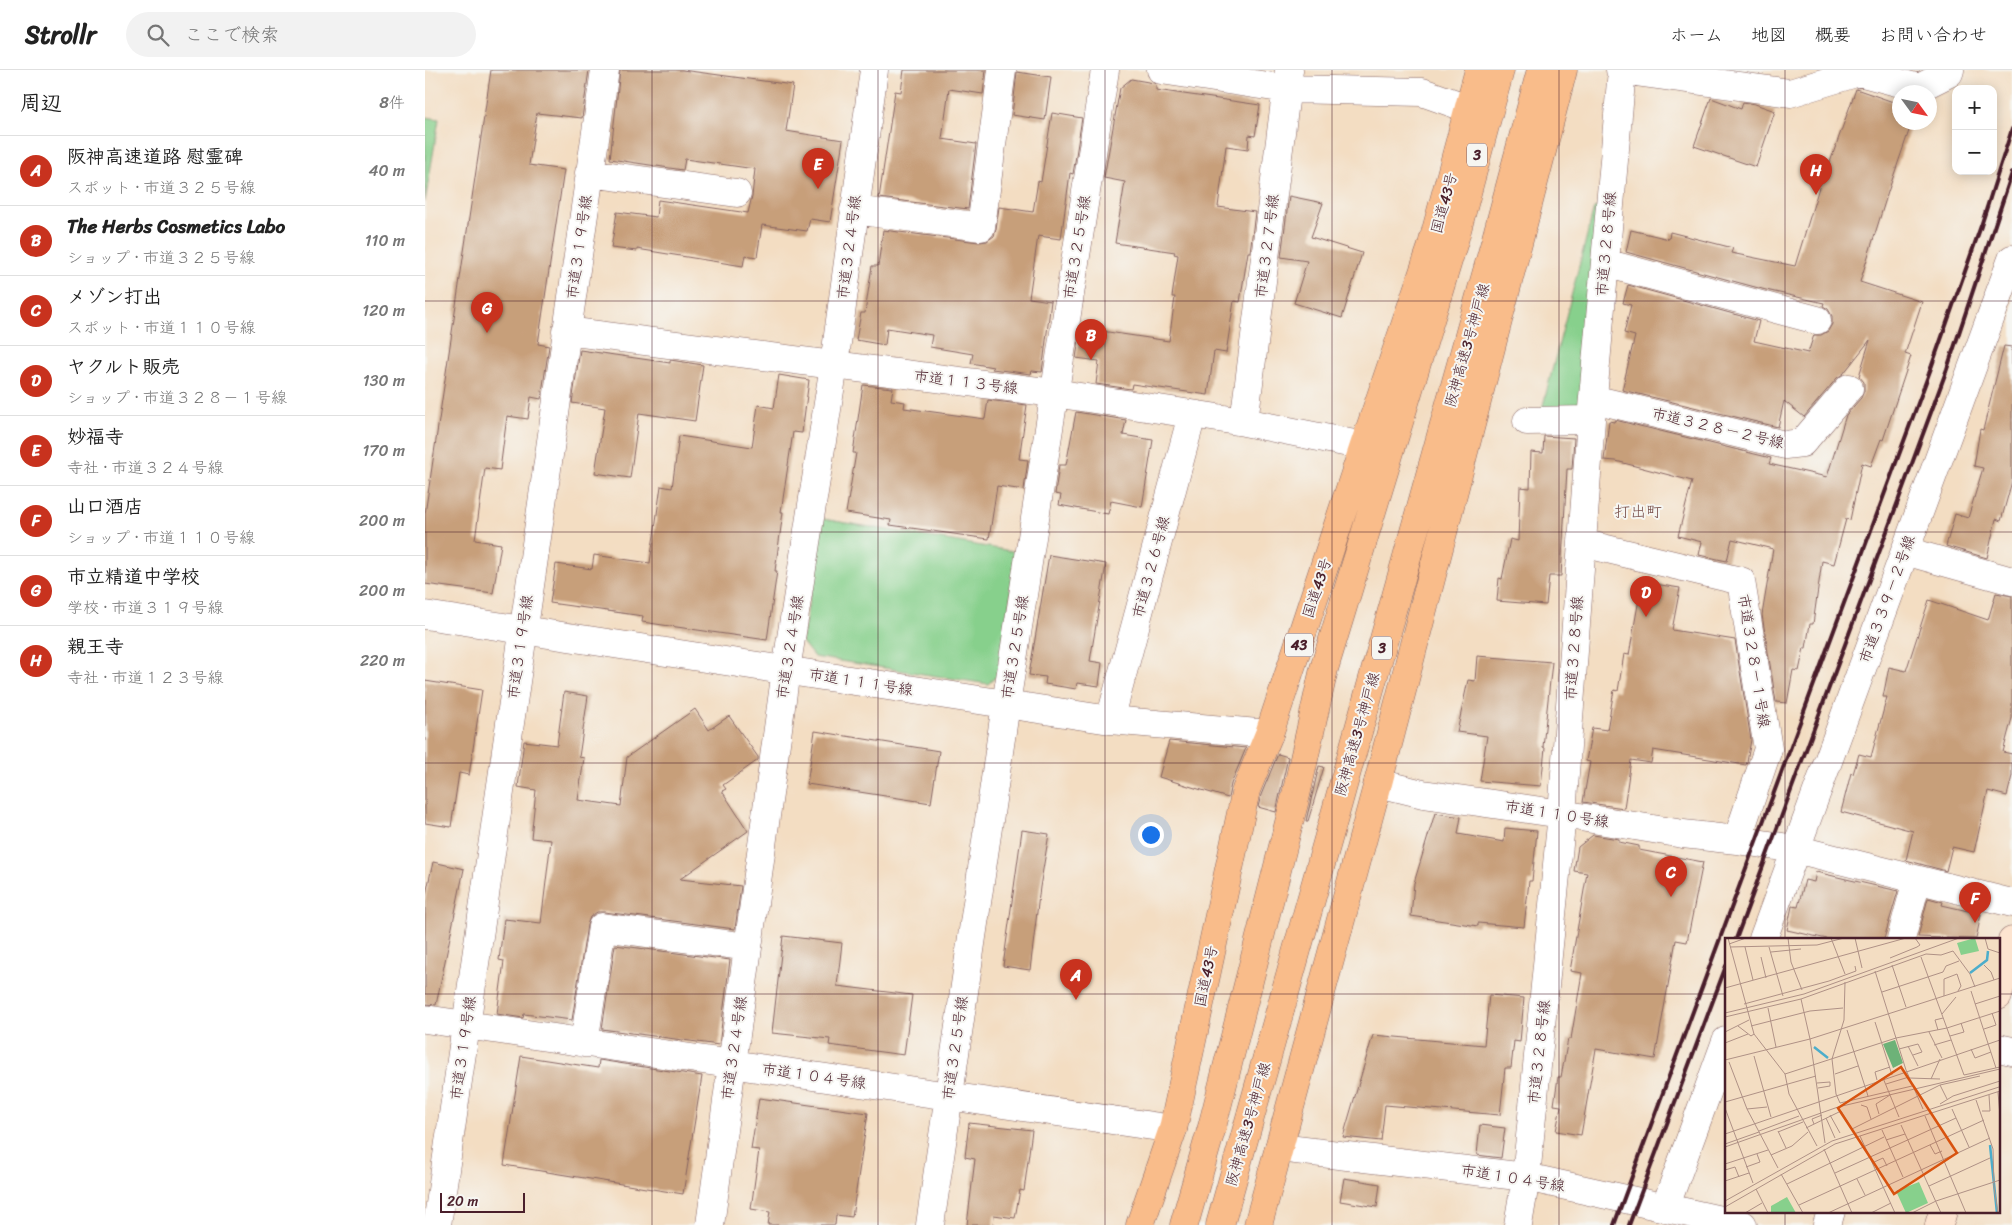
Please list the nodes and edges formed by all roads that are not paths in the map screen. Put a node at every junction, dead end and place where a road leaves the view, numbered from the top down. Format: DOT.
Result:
graph roads {
  1 [pos="605,70"];
  2 [pos="874,70"];
  3 [pos="1002,70"];
  4 [pos="1105,70"];
  5 [pos="1161,70"];
  6 [pos="1479,70"];
  7 [pos="1500,70"];
  8 [pos="1541,70"];
  9 [pos="1563,70"];
  10 [pos="1621,70"];
  11 [pos="1949,71"];
  12 [pos="1288,79"];
  13 [pos="1470,109"];
  14 [pos="589,173"];
  15 [pos="737,193"];
  16 [pos="853,210"];
  17 [pos="2012,259"];
  18 [pos="1605,263"];
  19 [pos="1817,320"];
  20 [pos="566,331"];
  21 [pos="834,366"];
  22 [pos="1849,388"];
  23 [pos="1054,393"];
  24 [pos="1592,410"];
  25 [pos="1192,415"];
  26 [pos="1527,421"];
  27 [pos="1244,422"];
  28 [pos="1364,446"];
  29 [pos="1582,543"];
  30 [pos="1905,551"];
  31 [pos="2012,581"];
  32 [pos="425,615"];
  33 [pos="523,629"];
  34 [pos="787,670"];
  35 [pos="1006,704"];
  36 [pos="1110,720"];
  37 [pos="1269,734"];
  38 [pos="1378,783"];
  39 [pos="1562,814"];
  40 [pos="1737,840"];
  41 [pos="1795,849"];
  42 [pos="1917,880"];
  43 [pos="2012,903"];
  44 [pos="1763,938"];
  45 [pos="1901,938"];
  46 [pos="2012,941"];
  47 [pos="748,946"];
  48 [pos="1999,992"];
  49 [pos="425,1019"];
  50 [pos="467,1026"];
  51 [pos="584,1043"];
  52 [pos="1725,1045"];
  53 [pos="1999,1048"];
  54 [pos="2012,1051"];
  55 [pos="732,1064"];
  56 [pos="948,1096"];
  57 [pos="1173,1129"];
  58 [pos="1279,1148"];
  59 [pos="1526,1177"];
  60 [pos="1665,1208"];
  61 [pos="1831,1212"];
  62 [pos="1943,1212"];
  63 [pos="437,1225"];
  64 [pos="709,1225"];
  65 [pos="930,1225"];
  66 [pos="1135,1225"];
  67 [pos="1140,1225"];
  68 [pos="1184,1225"];
  69 [pos="1220,1225"];
  70 [pos="1259,1225"];
  71 [pos="1517,1225"];
  72 [pos="1743,1225"];
  73 [pos="1827,1225"];
  74 [pos="1939,1225"];
  1 -- 14 [label="street, 市道３１９号線"];
  2 -- 16 [label="street, 市道３２４号線"];
  3 -- 16 [label="street"];
  4 -- 23 [label="street, 市道３２５号線"];
  5 -- 12 [label="street"];
  6 -- 13 [label="highway, 国道43号 / 43"];
  7 -- 68 [label="highway, 3"];
  8 -- 69 [label="highway, 阪神高速3号神戸線 / 3"];
  9 -- 38 [label="highway"];
  10 -- 11 [label="street"];
  10 -- 18 [label="street, 市道３２８号線"];
  12 -- 13 [label="street"];
  12 -- 27 [label="street, 市道３２７号線"];
  13 -- 28 [label="highway, 国道43号 / 43"];
  14 -- 15 [label="street"];
  14 -- 20 [label="street, 市道３１９号線"];
  16 -- 21 [label="street, 市道３２４号線"];
  17 -- 30 [label="street, 市道３３９－２号線"];
  18 -- 19 [label="street"];
  18 -- 24 [label="street, 市道３２８号線"];
  20 -- 21 [label="street, 市道１１３号線"];
  20 -- 33 [label="street, 市道３１９号線"];
  21 -- 23 [label="street, 市道１１３号線"];
  21 -- 34 [label="street, 市道３２４号線"];
  22 -- 24 [label="street, 市道３２８－２号線"];
  23 -- 25 [label="street, 市道１１３号線"];
  23 -- 35 [label="street, 市道３２５号線"];
  24 -- 26 [label="street, 市道３２８－２号線"];
  24 -- 29 [label="street, 市道３２８号線"];
  25 -- 27 [label="street, 市道１１３号線"];
  25 -- 36 [label="street, 市道３２６号線"];
  27 -- 28 [label="street, 市道１１３号線"];
  28 -- 37 [label="highway, 国道43号 / 43"];
  29 -- 39 [label="street, 市道３２８号線"];
  29 -- 40 [label="street, 市道３２８－１号線"];
  30 -- 31 [label="street"];
  30 -- 41 [label="street, 市道３３９－２号線"];
  32 -- 33 [label="street, 市道１１１号線"];
  33 -- 34 [label="street, 市道１１１号線"];
  33 -- 50 [label="street, 市道３１９号線"];
  34 -- 35 [label="street, 市道１１１号線"];
  34 -- 47 [label="street, 市道３２４号線"];
  35 -- 36 [label="street, 市道１１１号線"];
  35 -- 56 [label="street, 市道３２５号線"];
  36 -- 37 [label="street, 市道１１１号線"];
  37 -- 57 [label="highway, 国道43号 / 43"];
  38 -- 39 [label="street, 市道１１０号線"];
  38 -- 58 [label="highway"];
  39 -- 40 [label="street, 市道１１０号線"];
  39 -- 59 [label="street, 市道３２８号線"];
  40 -- 41 [label="street, 市道１１０号線"];
  41 -- 42 [label="street"];
  41 -- 44 [label="street, 市道３３９－２号線"];
  42 -- 43 [label="street"];
  42 -- 45 [label="street"];
  46 -- 48 [label="street"];
  47 -- 51 [label="street"];
  47 -- 55 [label="street, 市道３２４号線"];
  49 -- 50 [label="street, 市道１０４号線"];
  50 -- 51 [label="street, 市道１０４号線"];
  50 -- 63 [label="street, 市道３１９号線"];
  51 -- 55 [label="street, 市道１０４号線"];
  52 -- 60 [label="street"];
  53 -- 54 [label="street"];
  55 -- 56 [label="street, 市道１０４号線"];
  55 -- 64 [label="street, 市道３２４号線"];
  56 -- 57 [label="street, 市道１０４号線"];
  56 -- 65 [label="street, 市道３２５号線"];
  57 -- 66 [label="highway"];
  57 -- 67 [label="highway, 国道43号 / 43"];
  58 -- 59 [label="street, 市道１０４号線"];
  58 -- 70 [label="highway"];
  59 -- 60 [label="street, 市道１０４号線"];
  59 -- 71 [label="street, 市道３２８号線"];
  60 -- 72 [label="street, 市道１０４号線"];
  61 -- 73 [label="street"];
  62 -- 74 [label="street"];
}
